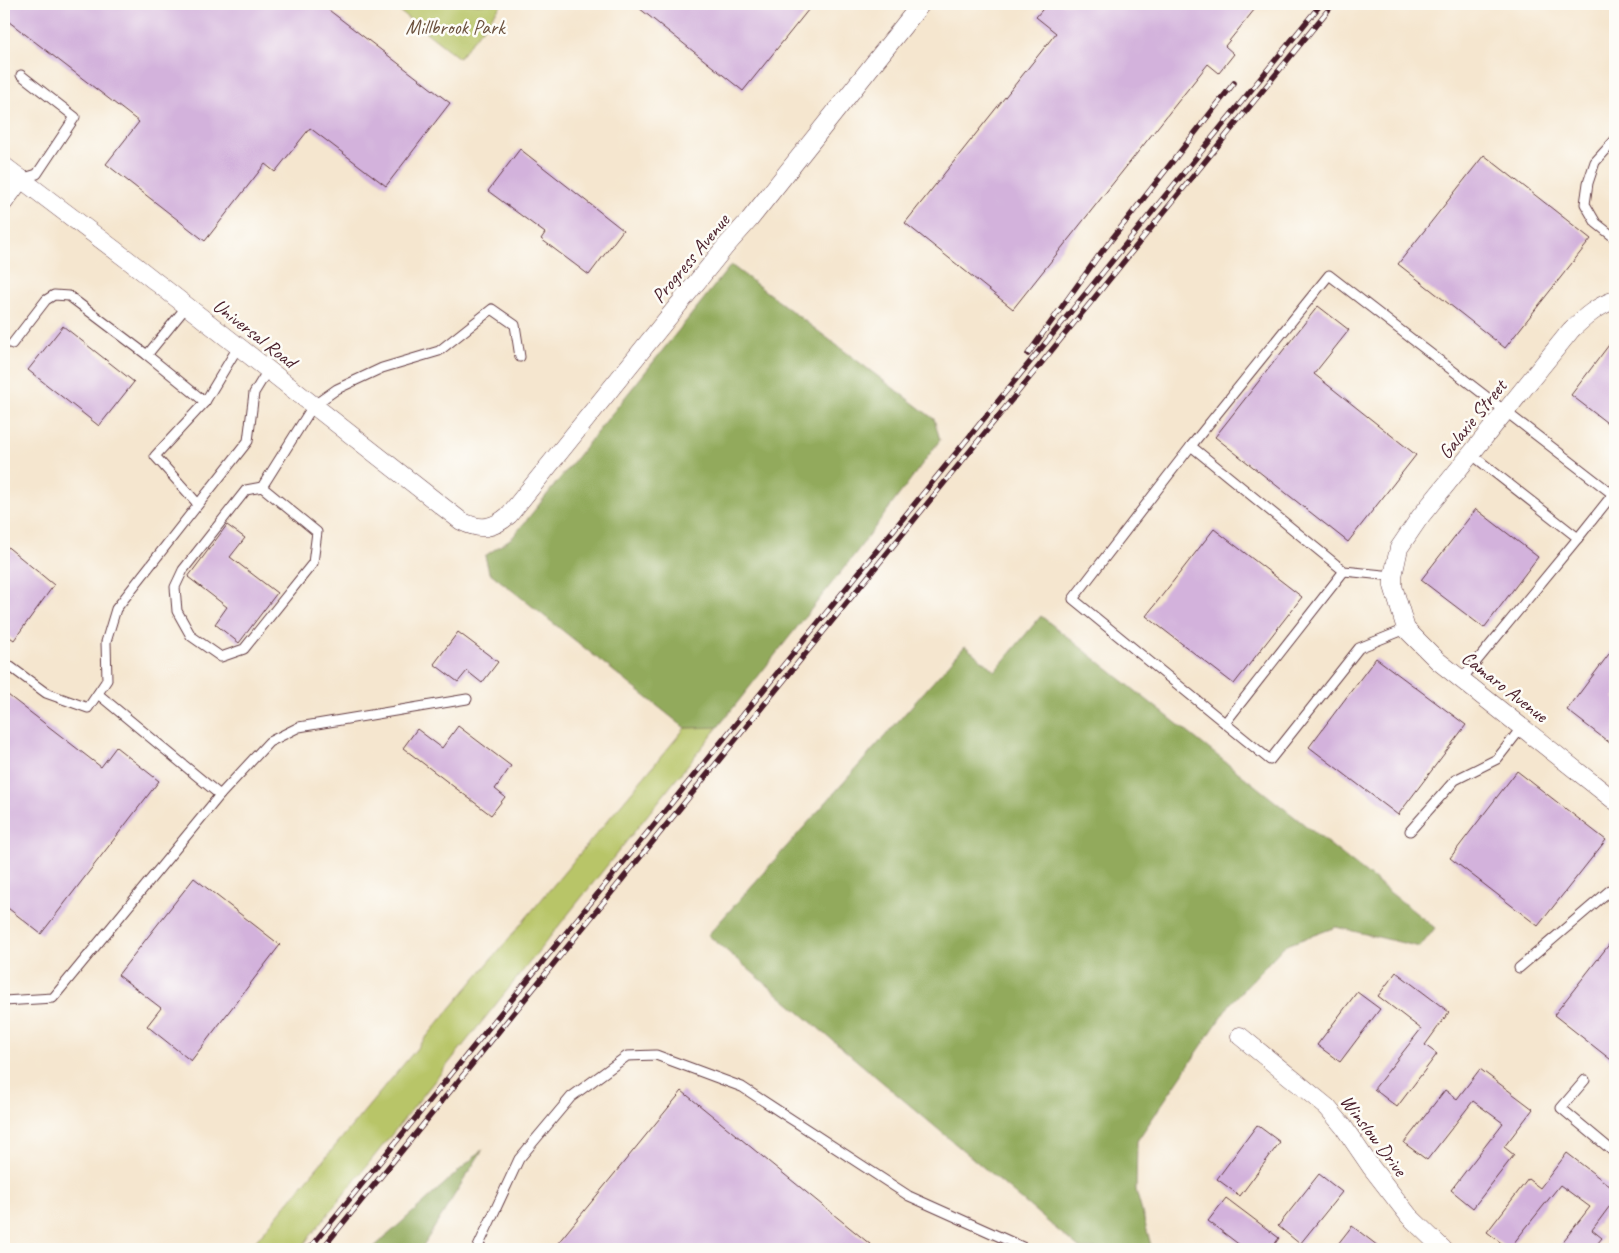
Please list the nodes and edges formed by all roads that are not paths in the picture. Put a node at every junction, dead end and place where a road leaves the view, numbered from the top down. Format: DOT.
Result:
graph roads {
  1 [pos="921,4"];
  2 [pos="21,75"];
  3 [pos="1615,140"];
  4 [pos="4,166"];
  5 [pos="21,180"];
  6 [pos="4,202"];
  7 [pos="1615,238"];
  8 [pos="1615,300"];
  9 [pos="187,306"];
  10 [pos="12,344"];
  11 [pos="238,347"];
  12 [pos="147,356"];
  13 [pos="520,357"];
  14 [pos="268,370"];
  15 [pos="205,402"];
  16 [pos="313,406"];
  17 [pos="1506,410"];
  18 [pos="1191,446"];
  19 [pos="1471,454"];
  20 [pos="262,487"];
  21 [pos="1614,495"];
  22 [pos="198,504"];
  23 [pos="482,528"];
  24 [pos="1578,538"];
  25 [pos="1344,571"];
  26 [pos="1393,581"];
  27 [pos="1406,629"];
  28 [pos="4,662"];
  29 [pos="1462,679"];
  30 [pos="98,694"];
  31 [pos="467,699"];
  32 [pos="1225,723"];
  33 [pos="1522,727"];
  34 [pos="220,794"];
  35 [pos="1615,801"];
  36 [pos="1410,831"];
  37 [pos="1615,886"];
  38 [pos="1519,968"];
  39 [pos="4,1001"];
  40 [pos="1240,1036"];
  41 [pos="1585,1080"];
  42 [pos="1615,1153"];
  43 [pos="477,1249"];
  44 [pos="1027,1249"];
  45 [pos="1443,1249"];
  1 -- 23 [label="street, Progress Avenue"];
  2 -- 5 [label="lane"];
  3 -- 7 [label="lane"];
  4 -- 5 [label="street, Universal Road"];
  5 -- 6 [label="street"];
  5 -- 9 [label="street, Universal Road"];
  8 -- 17 [label="street, Galaxie Street"];
  9 -- 11 [label="street, Universal Road"];
  9 -- 12 [label="lane"];
  10 -- 12 [label="lane"];
  11 -- 14 [label="street, Universal Road"];
  11 -- 15 [label="lane"];
  12 -- 15 [label="lane"];
  13 -- 16 [label="lane"];
  14 -- 16 [label="street, Universal Road"];
  14 -- 22 [label="lane"];
  15 -- 22 [label="lane"];
  16 -- 20 [label="lane"];
  16 -- 23 [label="street, Universal Road"];
  17 -- 18 [label="lane"];
  17 -- 19 [label="street, Galaxie Street"];
  17 -- 21 [label="lane"];
  18 -- 25 [label="lane"];
  18 -- 32 [label="lane"];
  19 -- 24 [label="lane"];
  19 -- 26 [label="street, Galaxie Street"];
  20 -- 20 [label="lane"];
  21 -- 24 [label="lane"];
  22 -- 30 [label="lane"];
  24 -- 29 [label="lane"];
  25 -- 26 [label="lane"];
  25 -- 32 [label="lane"];
  26 -- 27 [label="street, Camaro Avenue"];
  27 -- 29 [label="street, Camaro Avenue"];
  27 -- 32 [label="lane"];
  28 -- 30 [label="lane"];
  29 -- 33 [label="street, Camaro Avenue"];
  30 -- 34 [label="lane"];
  31 -- 34 [label="lane"];
  33 -- 35 [label="street, Camaro Avenue"];
  33 -- 36 [label="lane"];
  34 -- 39 [label="lane"];
  37 -- 38 [label="lane"];
  40 -- 45 [label="street, Winslow Drive"];
  41 -- 42 [label="lane"];
  43 -- 44 [label="lane"];
}
